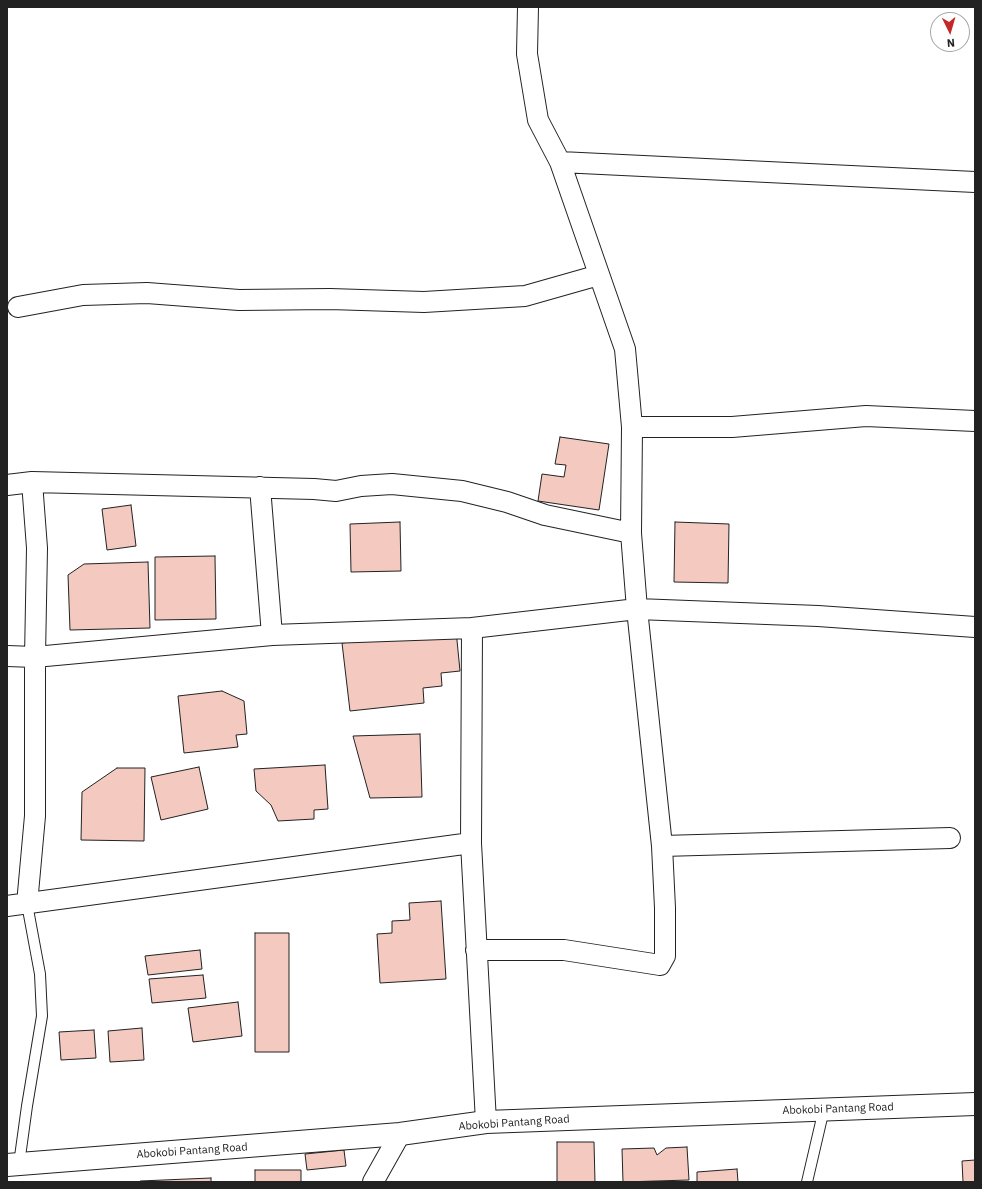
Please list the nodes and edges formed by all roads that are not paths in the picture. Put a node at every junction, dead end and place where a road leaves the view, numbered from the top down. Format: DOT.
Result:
graph roads {
  1 [pos="528,7"];
  2 [pos="560,162"];
  3 [pos="975,182"];
  4 [pos="599,275"];
  5 [pos="18,307"];
  6 [pos="975,421"];
  7 [pos="632,427"];
  8 [pos="32,482"];
  9 [pos="7,485"];
  10 [pos="260,487"];
  11 [pos="631,533"];
  12 [pos="637,609"];
  13 [pos="975,627"];
  14 [pos="472,628"];
  15 [pos="272,635"];
  16 [pos="7,656"];
  17 [pos="35,657"];
  18 [pos="950,838"];
  19 [pos="471,843"];
  20 [pos="662,846"];
  21 [pos="27,904"];
  22 [pos="7,906"];
  23 [pos="476,950"];
  24 [pos="975,1104"];
  25 [pos="824,1110"];
  26 [pos="486,1122"];
  27 [pos="400,1134"];
  28 [pos="13,1165"];
  29 [pos="373,1182"];
  30 [pos="807,1182"];
  1 -- 2 [label="street"];
  2 -- 3 [label="street"];
  2 -- 4 [label="street"];
  4 -- 5 [label="street"];
  4 -- 7 [label="street"];
  6 -- 7 [label="street"];
  7 -- 11 [label="street"];
  8 -- 9 [label="street"];
  8 -- 10 [label="street"];
  8 -- 17 [label="street"];
  10 -- 11 [label="street"];
  10 -- 15 [label="street"];
  11 -- 12 [label="street"];
  12 -- 13 [label="street"];
  12 -- 14 [label="street"];
  12 -- 20 [label="street"];
  14 -- 15 [label="street"];
  14 -- 19 [label="street"];
  15 -- 17 [label="street"];
  16 -- 17 [label="street"];
  17 -- 21 [label="street"];
  18 -- 20 [label="street"];
  19 -- 21 [label="street"];
  19 -- 23 [label="street"];
  20 -- 23 [label="street"];
  21 -- 22 [label="street"];
  21 -- 28 [label="lane"];
  23 -- 26 [label="street"];
  24 -- 25 [label="street, Abokobi Pantang Road"];
  25 -- 26 [label="street, Abokobi Pantang Road"];
  25 -- 30 [label="lane"];
  26 -- 27 [label="street, Abokobi Pantang Road"];
  27 -- 28 [label="street, Abokobi Pantang Road"];
  27 -- 29 [label="street"];
}
